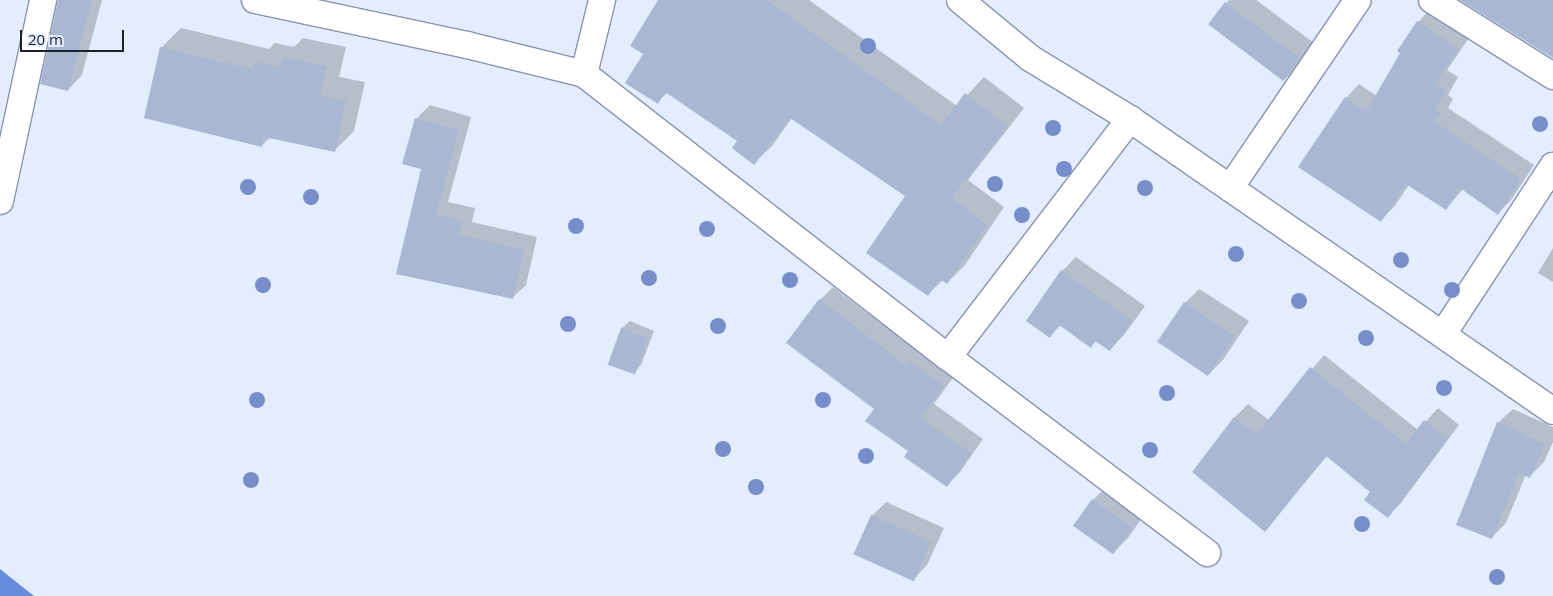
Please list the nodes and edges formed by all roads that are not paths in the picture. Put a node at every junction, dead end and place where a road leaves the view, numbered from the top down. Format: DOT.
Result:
graph roads {
  1 [pos="43,0"];
  2 [pos="255,0"];
  3 [pos="602,0"];
  4 [pos="960,0"];
  5 [pos="1358,0"];
  6 [pos="1432,0"];
  7 [pos="584,74"];
  8 [pos="1553,76"];
  9 [pos="1130,120"];
  10 [pos="1553,166"];
  11 [pos="1230,188"];
  12 [pos="0,201"];
  13 [pos="1443,334"];
  14 [pos="948,357"];
  15 [pos="1553,411"];
  16 [pos="1207,553"];
  1 -- 12 [label="street"];
  2 -- 7 [label="street"];
  3 -- 7 [label="street"];
  4 -- 9 [label="street"];
  5 -- 11 [label="street"];
  6 -- 8 [label="street"];
  7 -- 14 [label="street"];
  9 -- 11 [label="street"];
  9 -- 14 [label="street"];
  10 -- 13 [label="street"];
  11 -- 13 [label="street"];
  13 -- 15 [label="street"];
  14 -- 16 [label="street"];
}
